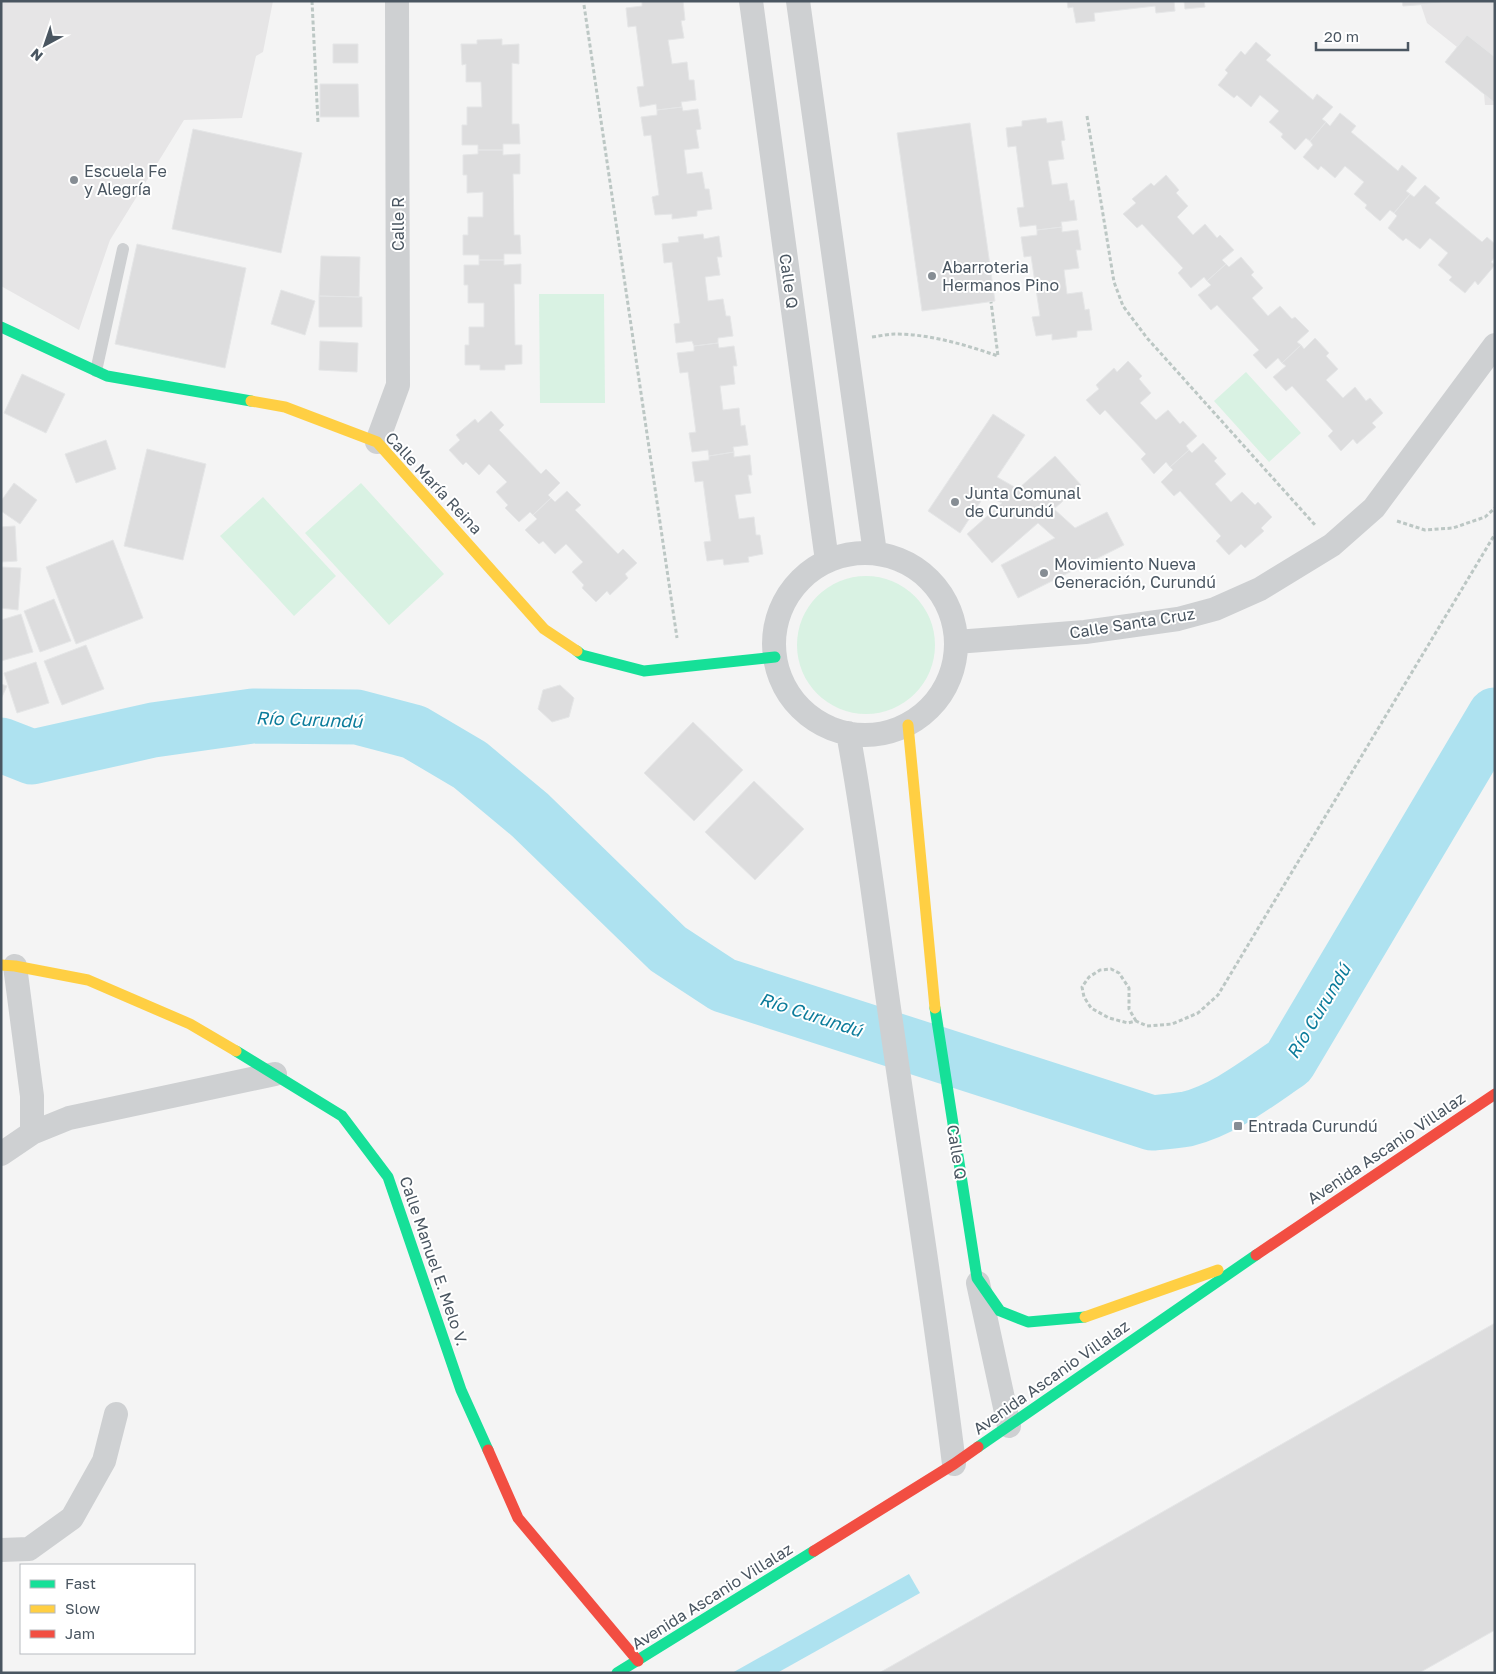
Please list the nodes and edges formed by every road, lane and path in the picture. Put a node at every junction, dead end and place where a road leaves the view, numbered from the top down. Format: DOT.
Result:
graph roads {
  1 [pos="312,1"];
  2 [pos="397,1"];
  3 [pos="751,1"];
  4 [pos="798,1"];
  5 [pos="584,5"];
  6 [pos="1087,116"];
  7 [pos="318,123"];
  8 [pos="124,249"];
  9 [pos="991,302"];
  10 [pos="6,330"];
  11 [pos="872,337"];
  12 [pos="1495,345"];
  13 [pos="96,371"];
  14 [pos="377,442"];
  15 [pos="1374,508"];
  16 [pos="1495,508"];
  17 [pos="1317,527"];
  18 [pos="1495,534"];
  19 [pos="875,554"];
  20 [pos="826,561"];
  21 [pos="956,642"];
  22 [pos="678,646"];
  23 [pos="775,657"];
  24 [pos="908,725"];
  25 [pos="848,733"];
  26 [pos="8,965"];
  27 [pos="1136,1022"];
  28 [pos="275,1074"];
  29 [pos="1495,1094"];
  30 [pos="32,1133"];
  31 [pos="1,1154"];
  32 [pos="1250,1259"];
  33 [pos="977,1278"];
  34 [pos="116,1414"];
  35 [pos="1009,1426"];
  36 [pos="954,1464"];
  37 [pos="1,1550"];
  38 [pos="638,1661"];
  39 [pos="618,1673"];
  1 -- 7 [label="path"];
  2 -- 14 [label="street, Calle R"];
  3 -- 20 [label="street, Calle Q"];
  4 -- 19 [label="street"];
  5 -- 22 [label="path"];
  6 -- 17 [label="path"];
  8 -- 13 [label="lane"];
  9 -- 11 [label="path"];
  10 -- 13 [label="street, Calle María Reina"];
  12 -- 15 [label="street, Calle Santa Cruz"];
  13 -- 14 [label="street, Calle María Reina"];
  14 -- 23 [label="street, Calle María Reina"];
  15 -- 16 [label="path"];
  15 -- 21 [label="street, Calle Santa Cruz"];
  18 -- 27 [label="path"];
  19 -- 20 [label="street"];
  19 -- 21 [label="street"];
  20 -- 23 [label="street"];
  21 -- 24 [label="street"];
  23 -- 25 [label="street"];
  24 -- 25 [label="street"];
  24 -- 33 [label="street, Calle Q"];
  25 -- 36 [label="street"];
  26 -- 28 [label="street, Calle Manuel E. Melo V."];
  26 -- 30 [label="street"];
  27 -- 27 [label="path"];
  28 -- 30 [label="street"];
  28 -- 38 [label="street, Calle Manuel E. Melo V."];
  29 -- 32 [label="street, Avenida Ascanio Villalaz"];
  30 -- 31 [label="street"];
  32 -- 33 [label="street, Calle Q"];
  32 -- 35 [label="street, Avenida Ascanio Villalaz"];
  33 -- 35 [label="street"];
  34 -- 37 [label="street"];
  35 -- 36 [label="street, Avenida Ascanio Villalaz"];
  36 -- 38 [label="street, Avenida Ascanio Villalaz"];
  38 -- 39 [label="street, Avenida Ascanio Villalaz"];
}
